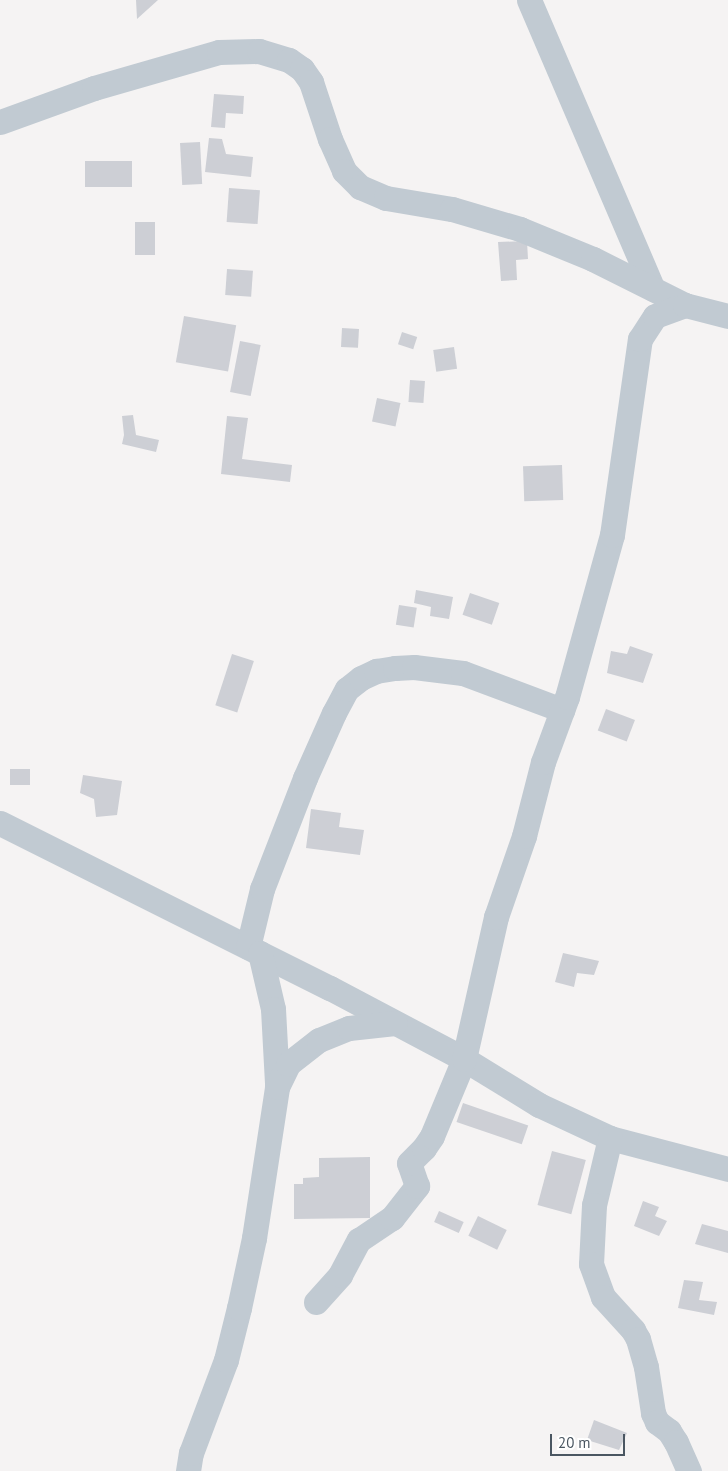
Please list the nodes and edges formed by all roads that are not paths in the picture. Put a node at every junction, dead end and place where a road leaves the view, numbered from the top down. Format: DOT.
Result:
graph roads {
  1 [pos="529,0"];
  2 [pos="0,122"];
  3 [pos="653,289"];
  4 [pos="685,305"];
  5 [pos="728,316"];
  6 [pos="562,710"];
  7 [pos="0,823"];
  8 [pos="254,950"];
  9 [pos="395,1023"];
  10 [pos="464,1059"];
  11 [pos="277,1087"];
  12 [pos="610,1138"];
  13 [pos="728,1169"];
  14 [pos="316,1302"];
  15 [pos="188,1471"];
  16 [pos="689,1471"];
  1 -- 3 [label="street"];
  2 -- 3 [label="street"];
  3 -- 4 [label="street"];
  4 -- 5 [label="street"];
  4 -- 6 [label="street"];
  6 -- 8 [label="street"];
  6 -- 10 [label="street"];
  7 -- 8 [label="street"];
  8 -- 9 [label="street"];
  8 -- 11 [label="street"];
  9 -- 10 [label="street"];
  9 -- 11 [label="street"];
  10 -- 12 [label="street"];
  10 -- 14 [label="street"];
  11 -- 15 [label="street"];
  12 -- 13 [label="street"];
  12 -- 16 [label="street"];
}
